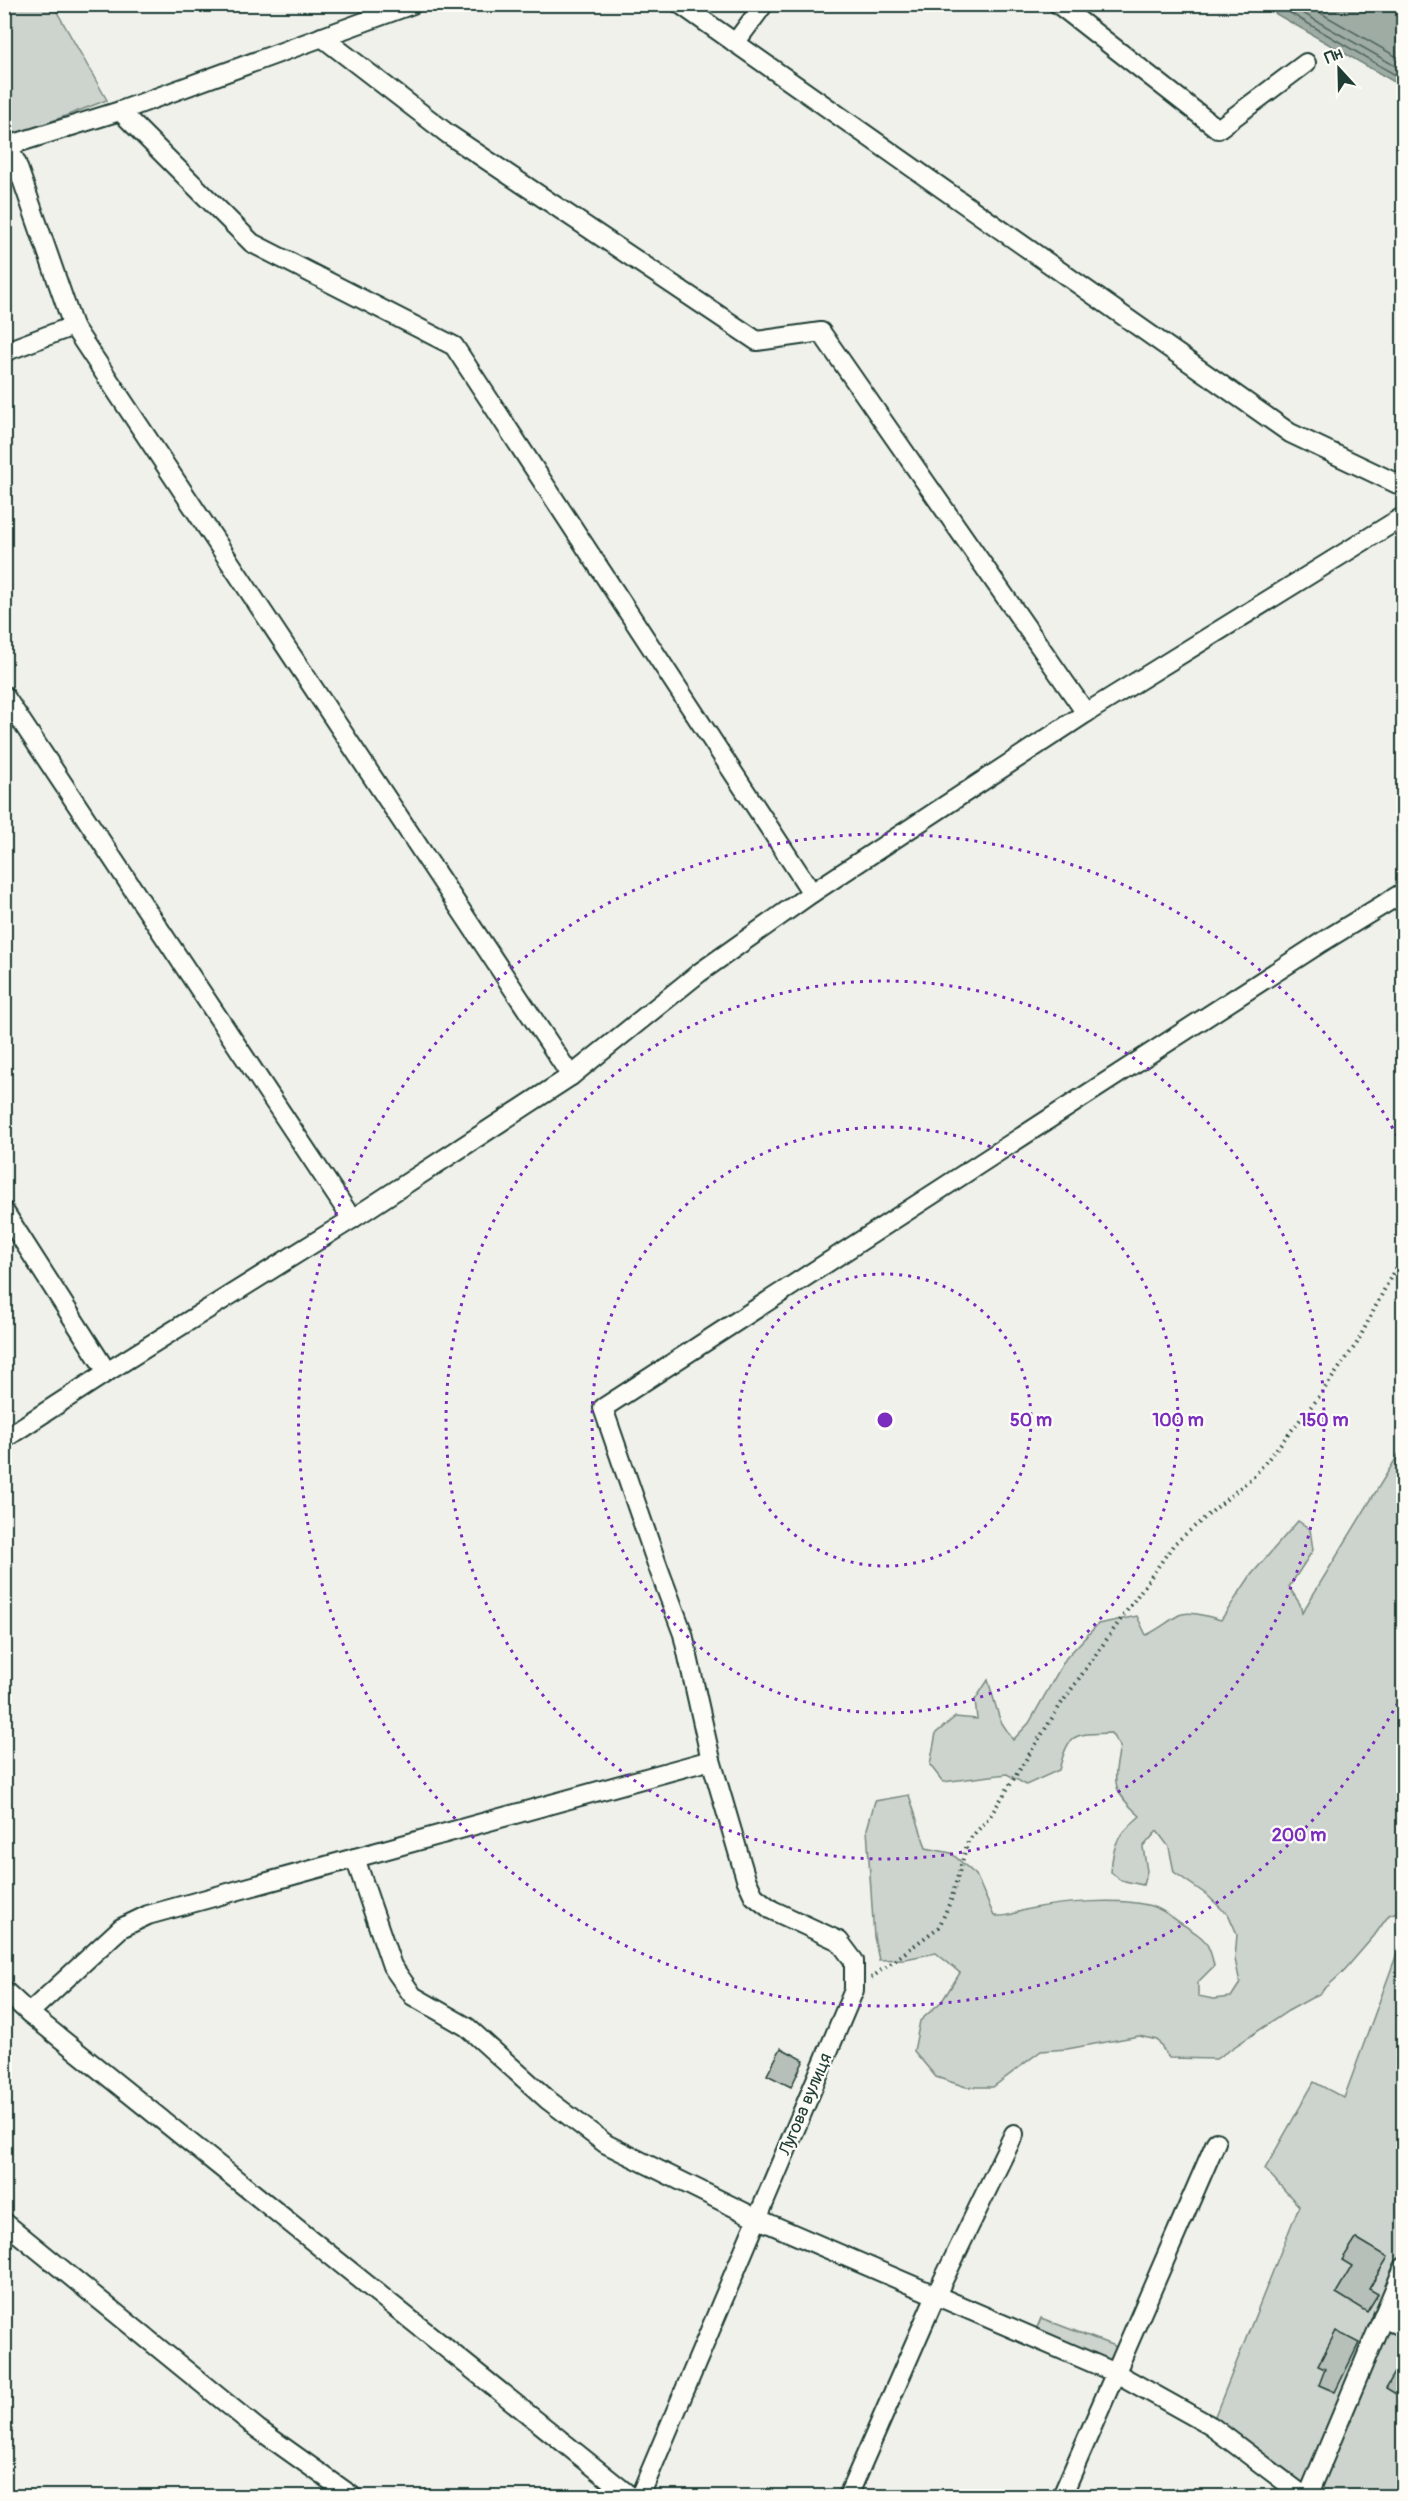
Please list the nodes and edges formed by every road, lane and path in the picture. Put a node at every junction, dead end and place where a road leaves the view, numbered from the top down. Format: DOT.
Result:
graph roads {
  1 [pos="413,4"];
  2 [pos="680,4"];
  3 [pos="764,4"];
  4 [pos="1058,4"];
  5 [pos="322,37"];
  6 [pos="735,43"];
  7 [pos="1306,63"];
  8 [pos="120,111"];
  9 [pos="6,147"];
  10 [pos="73,326"];
  11 [pos="4,352"];
  12 [pos="1404,487"];
  13 [pos="1404,516"];
  14 [pos="4,695"];
  15 [pos="1086,713"];
  16 [pos="1404,892"];
  17 [pos="812,893"];
  18 [pos="571,1076"];
  19 [pos="4,1211"];
  20 [pos="352,1219"];
  21 [pos="1404,1251"];
  22 [pos="107,1372"];
  23 [pos="4,1440"];
  24 [pos="711,1760"];
  25 [pos="355,1858"];
  26 [pos="4,1990"];
  27 [pos="854,1990"];
  28 [pos="29,2013"];
  29 [pos="1014,2134"];
  30 [pos="1216,2142"];
  31 [pos="756,2218"];
  32 [pos="4,2222"];
  33 [pos="1404,2267"];
  34 [pos="936,2295"];
  35 [pos="1383,2316"];
  36 [pos="1404,2328"];
  37 [pos="1116,2373"];
  38 [pos="352,2496"];
  39 [pos="630,2496"];
  40 [pos="640,2496"];
  41 [pos="848,2496"];
  42 [pos="1062,2496"];
  43 [pos="1306,2496"];
  1 -- 5 [label="street"];
  2 -- 6 [label="street"];
  3 -- 6 [label="street"];
  4 -- 7 [label="street"];
  5 -- 8 [label="street"];
  5 -- 15 [label="street"];
  6 -- 12 [label="street"];
  8 -- 9 [label="street"];
  8 -- 17 [label="street"];
  9 -- 10 [label="street"];
  10 -- 11 [label="street"];
  10 -- 18 [label="street"];
  13 -- 15 [label="street"];
  14 -- 20 [label="street"];
  15 -- 17 [label="street"];
  16 -- 24 [label="street"];
  17 -- 18 [label="street"];
  18 -- 20 [label="street"];
  19 -- 22 [label="street"];
  20 -- 22 [label="street"];
  21 -- 27 [label="path"];
  22 -- 23 [label="street"];
  24 -- 25 [label="street"];
  24 -- 27 [label="street"];
  25 -- 28 [label="street"];
  25 -- 31 [label="street"];
  26 -- 28 [label="street"];
  27 -- 31 [label="street, Лугова вулиця"];
  28 -- 39 [label="street"];
  29 -- 34 [label="street"];
  30 -- 37 [label="street"];
  31 -- 34 [label="street"];
  31 -- 40 [label="street, Лугова вулиця"];
  32 -- 38 [label="street"];
  33 -- 35 [label="street"];
  34 -- 37 [label="street"];
  34 -- 41 [label="street"];
  35 -- 36 [label="street"];
  35 -- 43 [label="street"];
  37 -- 42 [label="street"];
  37 -- 43 [label="street"];
}
